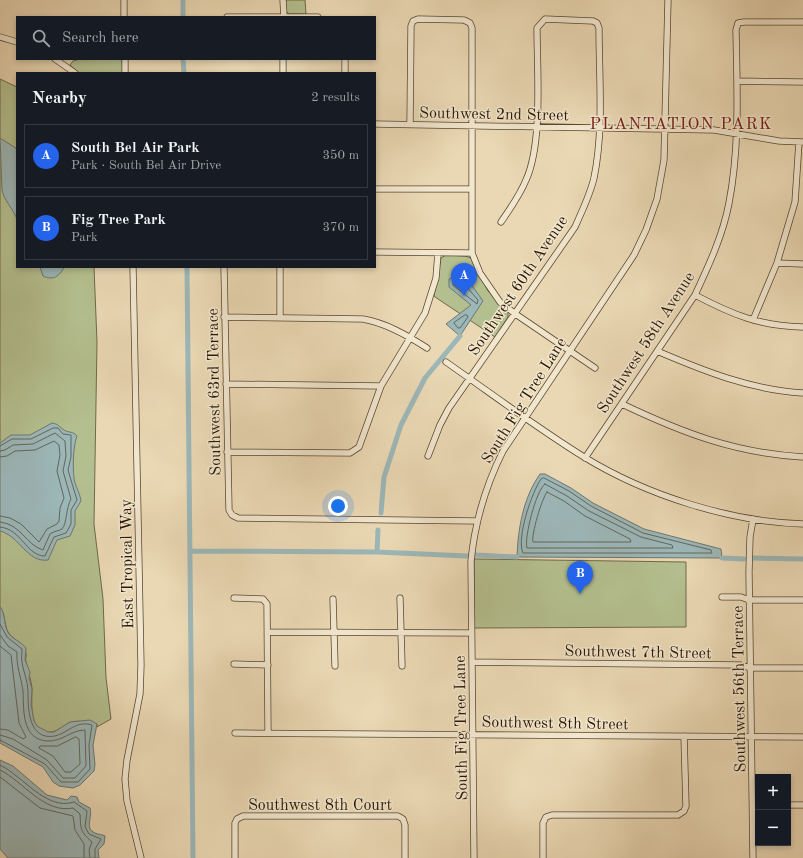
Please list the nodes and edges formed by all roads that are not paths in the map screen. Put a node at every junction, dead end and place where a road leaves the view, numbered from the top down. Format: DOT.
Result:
graph roads {
  1 [pos="124,0"];
  2 [pos="283,0"];
  3 [pos="668,0"];
  4 [pos="123,16"];
  5 [pos="284,16"];
  6 [pos="803,22"];
  7 [pos="0,37"];
  8 [pos="16,42"];
  9 [pos="56,60"];
  10 [pos="125,60"];
  11 [pos="283,60"];
  12 [pos="345,60"];
  13 [pos="74,72"];
  14 [pos="125,72"];
  15 [pos="283,72"];
  16 [pos="345,72"];
  17 [pos="737,81"];
  18 [pos="803,82"];
  19 [pos="376,124"];
  20 [pos="410,124"];
  21 [pos="472,126"];
  22 [pos="537,127"];
  23 [pos="599,128"];
  24 [pos="665,128"];
  25 [pos="737,132"];
  26 [pos="801,142"];
  27 [pos="376,189"];
  28 [pos="471,189"];
  29 [pos="795,202"];
  30 [pos="803,202"];
  31 [pos="501,222"];
  32 [pos="376,252"];
  33 [pos="438,253"];
  34 [pos="472,253"];
  35 [pos="777,263"];
  36 [pos="803,264"];
  37 [pos="133,268"];
  38 [pos="224,268"];
  39 [pos="280,268"];
  40 [pos="695,294"];
  41 [pos="514,313"];
  42 [pos="224,316"];
  43 [pos="280,317"];
  44 [pos="753,320"];
  45 [pos="803,327"];
  46 [pos="411,337"];
  47 [pos="427,348"];
  48 [pos="569,350"];
  49 [pos="657,350"];
  50 [pos="446,362"];
  51 [pos="596,368"];
  52 [pos="469,378"];
  53 [pos="226,384"];
  54 [pos="381,386"];
  55 [pos="803,393"];
  56 [pos="622,404"];
  57 [pos="524,417"];
  58 [pos="228,452"];
  59 [pos="428,456"];
  60 [pos="803,457"];
  61 [pos="585,458"];
  62 [pos="754,520"];
  63 [pos="477,521"];
  64 [pos="803,524"];
  65 [pos="722,597"];
  66 [pos="234,598"];
  67 [pos="400,598"];
  68 [pos="333,599"];
  69 [pos="749,600"];
  70 [pos="803,600"];
  71 [pos="268,632"];
  72 [pos="333,632"];
  73 [pos="401,632"];
  74 [pos="471,633"];
  75 [pos="472,662"];
  76 [pos="234,664"];
  77 [pos="268,665"];
  78 [pos="335,666"];
  79 [pos="402,666"];
  80 [pos="750,668"];
  81 [pos="803,668"];
  82 [pos="235,733"];
  83 [pos="268,733"];
  84 [pos="473,734"];
  85 [pos="684,736"];
  86 [pos="752,736"];
  87 [pos="803,737"];
  88 [pos="755,787"];
  89 [pos="791,805"];
  90 [pos="803,805"];
  91 [pos="756,810"];
  92 [pos="141,858"];
  93 [pos="235,858"];
  94 [pos="405,858"];
  95 [pos="474,858"];
  96 [pos="543,858"];
  97 [pos="754,858"];
  1 -- 4 [label="street"];
  2 -- 5 [label="street"];
  3 -- 24 [label="street, South Fig Tree Lane"];
  6 -- 17 [label="street, Southwest 58th Avenue"];
  7 -- 8 [label="street"];
  9 -- 13 [label="street"];
  10 -- 14 [label="street"];
  11 -- 15 [label="street"];
  12 -- 16 [label="street"];
  17 -- 18 [label="street"];
  17 -- 25 [label="street, Southwest 58th Avenue"];
  19 -- 20 [label="street, Southwest 2nd Street"];
  20 -- 21 [label="street, Southwest 2nd Street"];
  20 -- 21 [label="street"];
  21 -- 22 [label="street, Southwest 2nd Street"];
  21 -- 28 [label="street"];
  22 -- 23 [label="street, Southwest 2nd Street"];
  22 -- 23 [label="street, Southwest 60th Avenue"];
  22 -- 31 [label="street"];
  23 -- 24 [label="street, Southwest 2nd Street"];
  23 -- 41 [label="street, Southwest 60th Avenue"];
  24 -- 25 [label="street, Southwest 2nd Street"];
  24 -- 48 [label="street, South Fig Tree Lane"];
  25 -- 26 [label="street, Southwest 2nd Street"];
  25 -- 40 [label="street, Southwest 58th Avenue"];
  26 -- 29 [label="street"];
  27 -- 28 [label="street"];
  28 -- 34 [label="street"];
  29 -- 30 [label="street"];
  29 -- 35 [label="street"];
  32 -- 33 [label="street"];
  33 -- 34 [label="street"];
  33 -- 46 [label="street"];
  34 -- 41 [label="street"];
  35 -- 36 [label="street"];
  35 -- 44 [label="street"];
  37 -- 92 [label="street, East Tropical Way"];
  38 -- 42 [label="street, Southwest 63rd Terrace"];
  39 -- 43 [label="street"];
  40 -- 44 [label="street"];
  40 -- 49 [label="street, Southwest 58th Avenue"];
  41 -- 48 [label="street"];
  41 -- 52 [label="street, Southwest 60th Avenue"];
  42 -- 43 [label="street"];
  42 -- 53 [label="street, Southwest 63rd Terrace"];
  43 -- 46 [label="street"];
  44 -- 45 [label="street"];
  46 -- 47 [label="street"];
  46 -- 54 [label="street"];
  48 -- 51 [label="street"];
  48 -- 57 [label="street, South Fig Tree Lane"];
  49 -- 55 [label="street"];
  49 -- 56 [label="street, Southwest 58th Avenue"];
  50 -- 52 [label="street"];
  52 -- 57 [label="street"];
  52 -- 59 [label="street, Southwest 60th Avenue"];
  53 -- 54 [label="street"];
  53 -- 58 [label="street, Southwest 63rd Terrace"];
  54 -- 58 [label="street"];
  56 -- 60 [label="street"];
  56 -- 61 [label="street, Southwest 58th Avenue"];
  57 -- 61 [label="street"];
  57 -- 63 [label="street, South Fig Tree Lane"];
  58 -- 63 [label="street, Southwest 63rd Terrace"];
  61 -- 62 [label="street"];
  62 -- 64 [label="street"];
  62 -- 69 [label="street, Southwest 56th Terrace"];
  63 -- 74 [label="street, South Fig Tree Lane"];
  65 -- 69 [label="street"];
  66 -- 71 [label="street"];
  67 -- 73 [label="street"];
  68 -- 72 [label="street"];
  69 -- 70 [label="street"];
  69 -- 80 [label="street, Southwest 56th Terrace"];
  71 -- 72 [label="street"];
  71 -- 77 [label="street"];
  72 -- 73 [label="street"];
  72 -- 78 [label="street"];
  73 -- 74 [label="street"];
  73 -- 79 [label="street"];
  74 -- 75 [label="street, South Fig Tree Lane"];
  75 -- 80 [label="street, Southwest 7th Street"];
  75 -- 84 [label="street, South Fig Tree Lane"];
  76 -- 77 [label="street"];
  77 -- 83 [label="street"];
  80 -- 81 [label="street, Southwest 7th Street"];
  80 -- 86 [label="street, Southwest 56th Terrace"];
  82 -- 83 [label="street, Southwest 8th Street"];
  83 -- 84 [label="street, Southwest 8th Street"];
  84 -- 85 [label="street, Southwest 8th Street"];
  84 -- 95 [label="street, South Fig Tree Lane"];
  85 -- 86 [label="street, Southwest 8th Street"];
  85 -- 96 [label="street"];
  86 -- 87 [label="street, Southwest 8th Street"];
  86 -- 88 [label="street, Southwest 56th Terrace"];
  89 -- 90 [label="street"];
  91 -- 97 [label="street, Southwest 56th Terrace"];
  93 -- 94 [label="street, Southwest 8th Court"];
}
